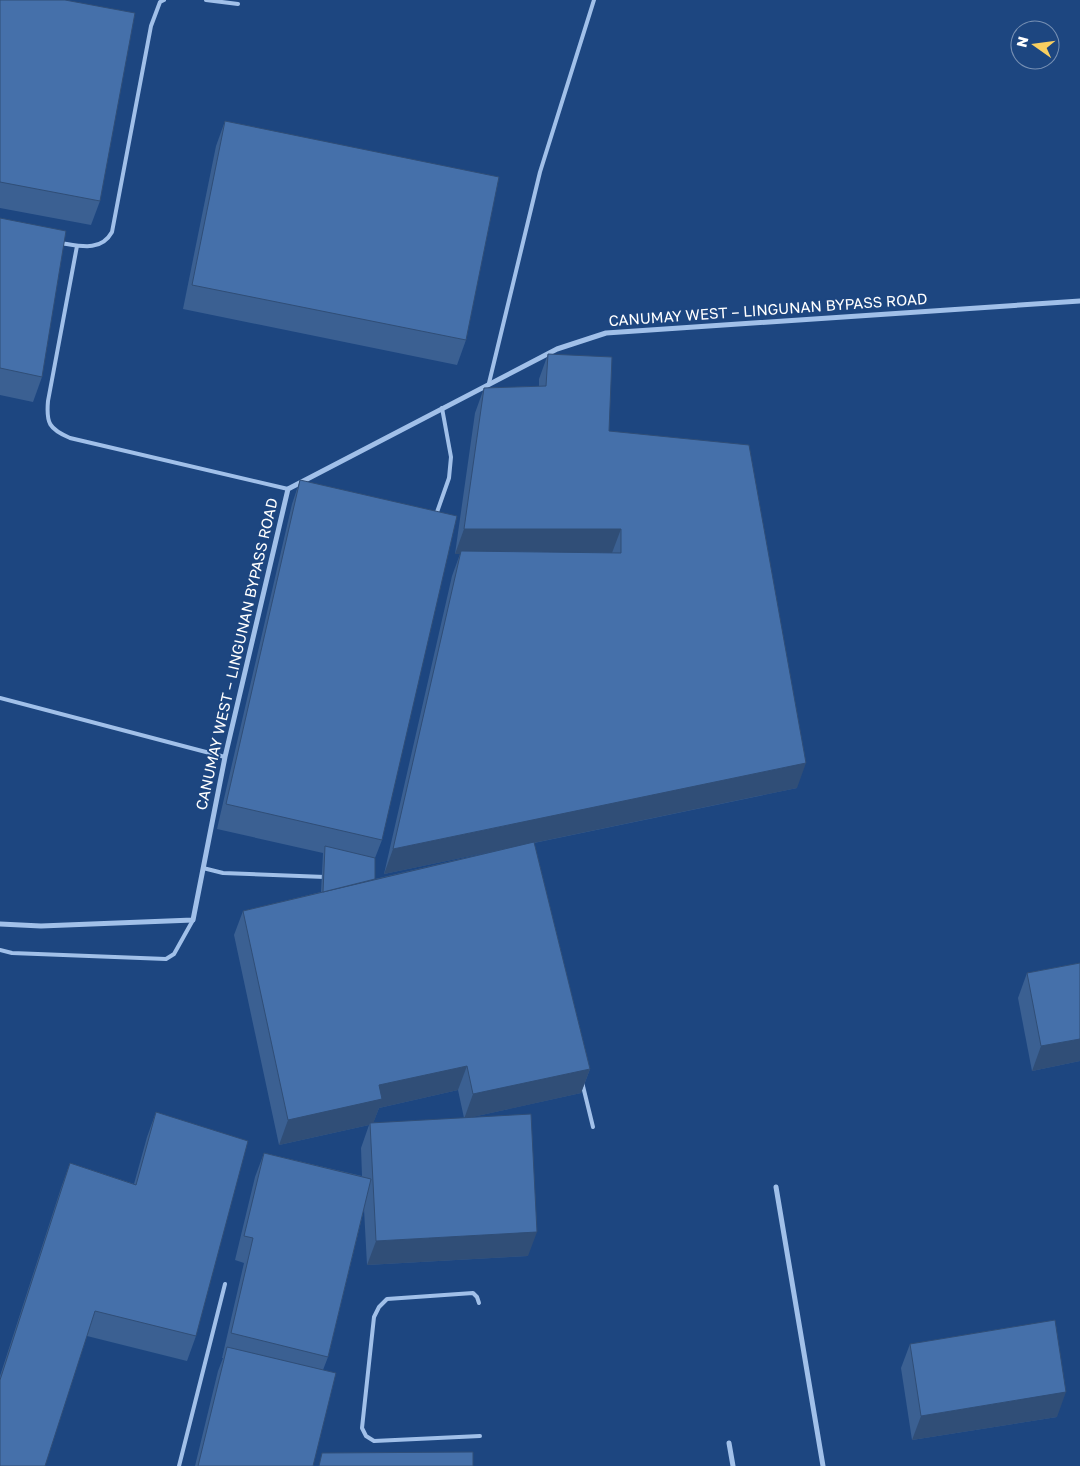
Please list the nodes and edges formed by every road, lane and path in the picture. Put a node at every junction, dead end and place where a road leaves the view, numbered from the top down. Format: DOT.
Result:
graph roads {
  1 [pos="164,0"];
  2 [pos="206,0"];
  3 [pos="594,0"];
  4 [pos="238,4"];
  5 [pos="58,242"];
  6 [pos="77,246"];
  7 [pos="1080,301"];
  8 [pos="489,383"];
  9 [pos="442,408"];
  10 [pos="288,488"];
  11 [pos="435,518"];
  12 [pos="0,698"];
  13 [pos="225,757"];
  14 [pos="203,868"];
  15 [pos="332,878"];
  16 [pos="193,920"];
  17 [pos="0,924"];
  18 [pos="0,950"];
  19 [pos="581,1079"];
  20 [pos="592,1127"];
  21 [pos="776,1187"];
  22 [pos="225,1284"];
  23 [pos="479,1303"];
  24 [pos="480,1436"];
  25 [pos="729,1443"];
  26 [pos="179,1466"];
  27 [pos="733,1466"];
  28 [pos="823,1466"];
  1 -- 6 [label="lane"];
  2 -- 4 [label="lane"];
  3 -- 8 [label="lane"];
  5 -- 6 [label="lane"];
  6 -- 10 [label="lane"];
  7 -- 8 [label="street, CANUMAY WEST – LINGUNAN BYPASS ROAD"];
  8 -- 9 [label="street, CANUMAY WEST – LINGUNAN BYPASS ROAD"];
  9 -- 10 [label="street, CANUMAY WEST – LINGUNAN BYPASS ROAD"];
  9 -- 11 [label="lane"];
  10 -- 13 [label="street, CANUMAY WEST – LINGUNAN BYPASS ROAD"];
  12 -- 13 [label="lane"];
  13 -- 14 [label="street, CANUMAY WEST – LINGUNAN BYPASS ROAD"];
  14 -- 15 [label="lane"];
  14 -- 16 [label="street, CANUMAY WEST – LINGUNAN BYPASS ROAD"];
  16 -- 17 [label="street"];
  16 -- 18 [label="lane"];
  19 -- 20 [label="lane"];
  21 -- 28 [label="street"];
  22 -- 26 [label="lane"];
  23 -- 24 [label="lane"];
  25 -- 27 [label="street"];
}
